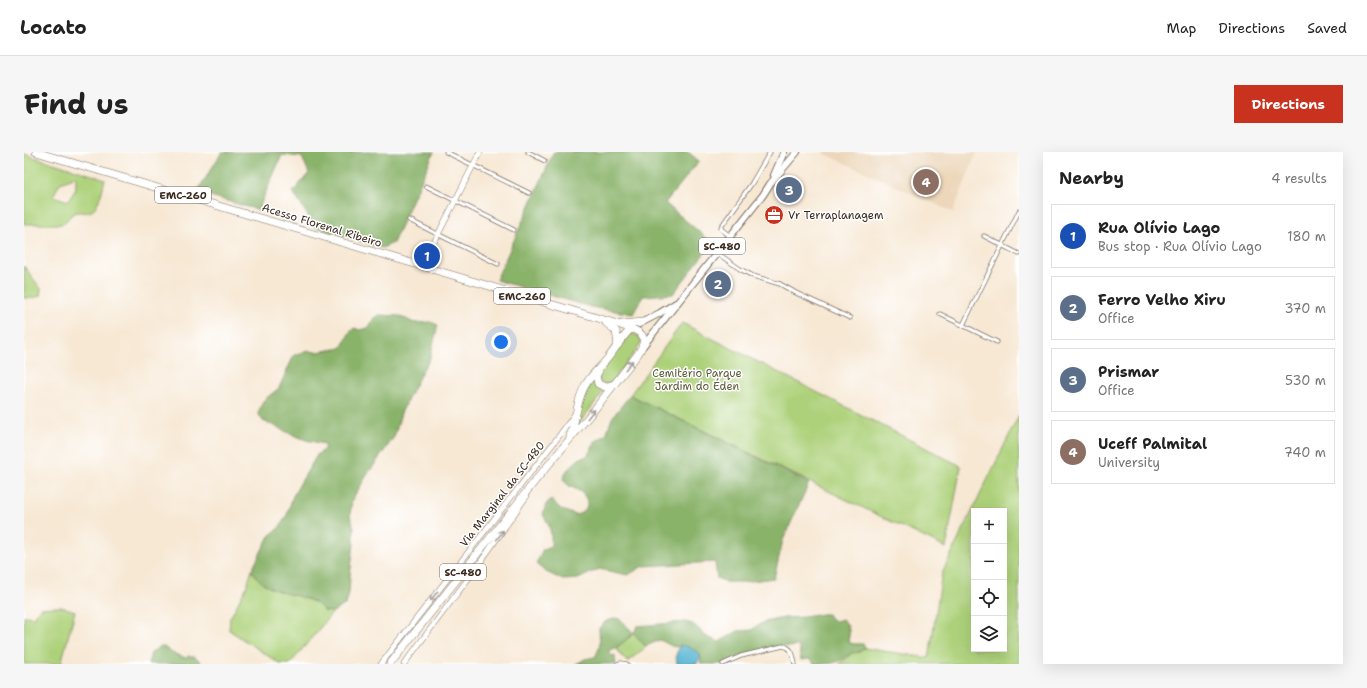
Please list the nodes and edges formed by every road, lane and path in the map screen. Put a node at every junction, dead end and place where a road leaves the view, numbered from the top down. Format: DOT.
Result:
graph roads {
  1 [pos="36,152"];
  2 [pos="43,152"];
  3 [pos="446,152"];
  4 [pos="480,152"];
  5 [pos="528,152"];
  6 [pos="770,152"];
  7 [pos="784,152"];
  8 [pos="797,152"];
  9 [pos="58,158"];
  10 [pos="545,161"];
  11 [pos="473,166"];
  12 [pos="770,184"];
  13 [pos="426,186"];
  14 [pos="529,193"];
  15 [pos="456,201"];
  16 [pos="1019,211"];
  17 [pos="409,220"];
  18 [pos="514,230"];
  19 [pos="438,235"];
  20 [pos="730,236"];
  21 [pos="984,236"];
  22 [pos="1002,245"];
  23 [pos="717,253"];
  24 [pos="1019,254"];
  25 [pos="498,264"];
  26 [pos="422,266"];
  27 [pos="682,298"];
  28 [pos="940,314"];
  29 [pos="850,318"];
  30 [pos="601,319"];
  31 [pos="642,322"];
  32 [pos="618,324"];
  33 [pos="963,325"];
  34 [pos="631,329"];
  35 [pos="997,342"];
  36 [pos="618,345"];
  37 [pos="643,346"];
  38 [pos="601,366"];
  39 [pos="614,384"];
  40 [pos="577,409"];
  41 [pos="566,444"];
  42 [pos="535,481"];
  43 [pos="381,664"];
  44 [pos="390,664"];
  45 [pos="404,664"];
  46 [pos="616,664"];
  47 [pos="626,664"];
  48 [pos="723,664"];
  49 [pos="795,664"];
  1 -- 9 [label="highway, Acesso Florenal Ribeiro / EMC-260"];
  2 -- 9 [label="highway"];
  3 -- 11 [label="street"];
  4 -- 11 [label="main road"];
  5 -- 10 [label="street"];
  6 -- 20 [label="street"];
  7 -- 12 [label="main road"];
  8 -- 12 [label="main road, SC-480"];
  9 -- 26 [label="highway, Acesso Florenal Ribeiro / EMC-260"];
  11 -- 14 [label="street"];
  11 -- 15 [label="main road"];
  12 -- 20 [label="main road, SC-480"];
  13 -- 15 [label="street"];
  15 -- 18 [label="street"];
  15 -- 19 [label="main road"];
  16 -- 22 [label="street"];
  17 -- 19 [label="street"];
  19 -- 25 [label="street"];
  19 -- 26 [label="main road"];
  20 -- 23 [label="main road, SC-480"];
  21 -- 22 [label="street"];
  22 -- 24 [label="street"];
  22 -- 33 [label="street"];
  23 -- 27 [label="main road, SC-480"];
  23 -- 29 [label="street"];
  26 -- 30 [label="highway, Acesso Florenal Ribeiro / EMC-260"];
  27 -- 31 [label="main road, SC-480"];
  27 -- 37 [label="main road, SC-480"];
  28 -- 33 [label="street"];
  30 -- 32 [label="highway, Acesso Florenal Ribeiro / EMC-260"];
  30 -- 36 [label="highway, Acesso Florenal Ribeiro / EMC-260"];
  31 -- 32 [label="highway"];
  31 -- 34 [label="main road, SC-480"];
  32 -- 34 [label="highway, Acesso Florenal Ribeiro / EMC-260"];
  33 -- 35 [label="street"];
  34 -- 36 [label="highway, SC-480"];
  34 -- 37 [label="highway, Acesso Florenal Ribeiro / EMC-260"];
  36 -- 38 [label="highway, SC-480"];
  39 -- 37 [label="highway, SC-480, one-way"];
  38 -- 39 [label="highway"];
  38 -- 40 [label="highway, SC-480"];
  41 -- 39 [label="highway, SC-480, one-way"];
  40 -- 41 [label="highway, SC-480"];
  40 -- 43 [label="main road, Via Marginal da SC-480, one-way"];
  41 -- 42 [label="highway, SC-480"];
  42 -- 44 [label="highway, SC-480"];
  45 -- 42 [label="main road, one-way"];
  46 -- 47 [label="street"];
  48 -- 49 [label="street"];
}
